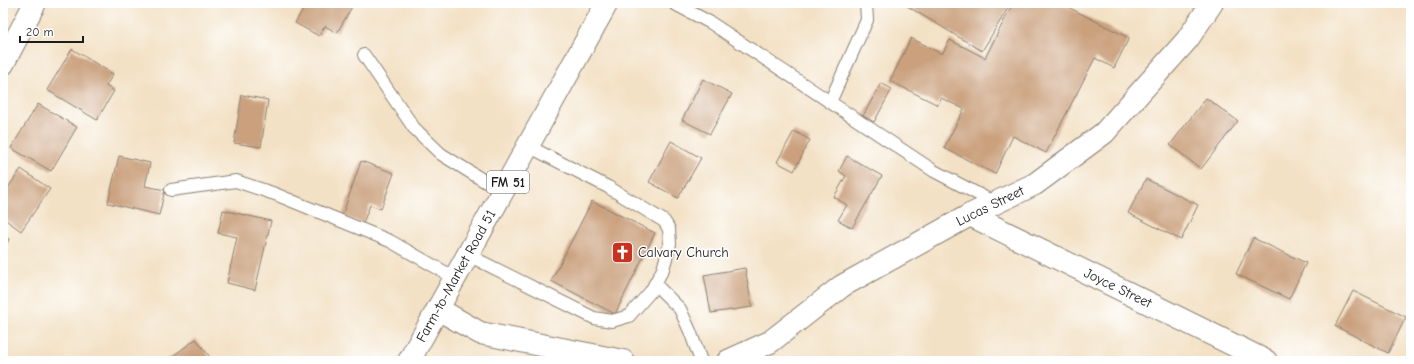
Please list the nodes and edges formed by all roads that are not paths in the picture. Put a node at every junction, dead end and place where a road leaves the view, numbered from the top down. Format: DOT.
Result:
graph roads {
  1 [pos="35,3"];
  2 [pos="607,3"];
  3 [pos="673,3"];
  4 [pos="866,3"];
  5 [pos="1212,3"];
  6 [pos="364,55"];
  7 [pos="3,64"];
  8 [pos="830,102"];
  9 [pos="528,146"];
  10 [pos="171,190"];
  11 [pos="502,192"];
  12 [pos="995,203"];
  13 [pos="970,215"];
  14 [pos="468,255"];
  15 [pos="455,278"];
  16 [pos="655,284"];
  17 [pos="438,308"];
  18 [pos="408,361"];
  19 [pos="623,361"];
  20 [pos="701,361"];
  21 [pos="728,361"];
  22 [pos="1266,361"];
  1 -- 7 [label="street"];
  2 -- 9 [label="street, Farm-to-Market Road 51 / FM 51"];
  3 -- 8 [label="lane"];
  4 -- 8 [label="lane"];
  5 -- 12 [label="street, Lucas Street"];
  6 -- 11 [label="lane"];
  8 -- 12 [label="lane"];
  9 -- 11 [label="street, Farm-to-Market Road 51 / FM 51"];
  9 -- 16 [label="lane"];
  10 -- 15 [label="lane"];
  11 -- 14 [label="street, Farm-to-Market Road 51 / FM 51"];
  12 -- 13 [label="street, Lucas Street"];
  13 -- 21 [label="street, Lucas Street"];
  13 -- 22 [label="street, Joyce Street"];
  14 -- 15 [label="street, Farm-to-Market Road 51 / FM 51"];
  14 -- 16 [label="lane"];
  15 -- 17 [label="street, Farm-to-Market Road 51 / FM 51"];
  16 -- 20 [label="lane"];
  17 -- 18 [label="street, Farm-to-Market Road 51 / FM 51"];
  17 -- 19 [label="street"];
}
